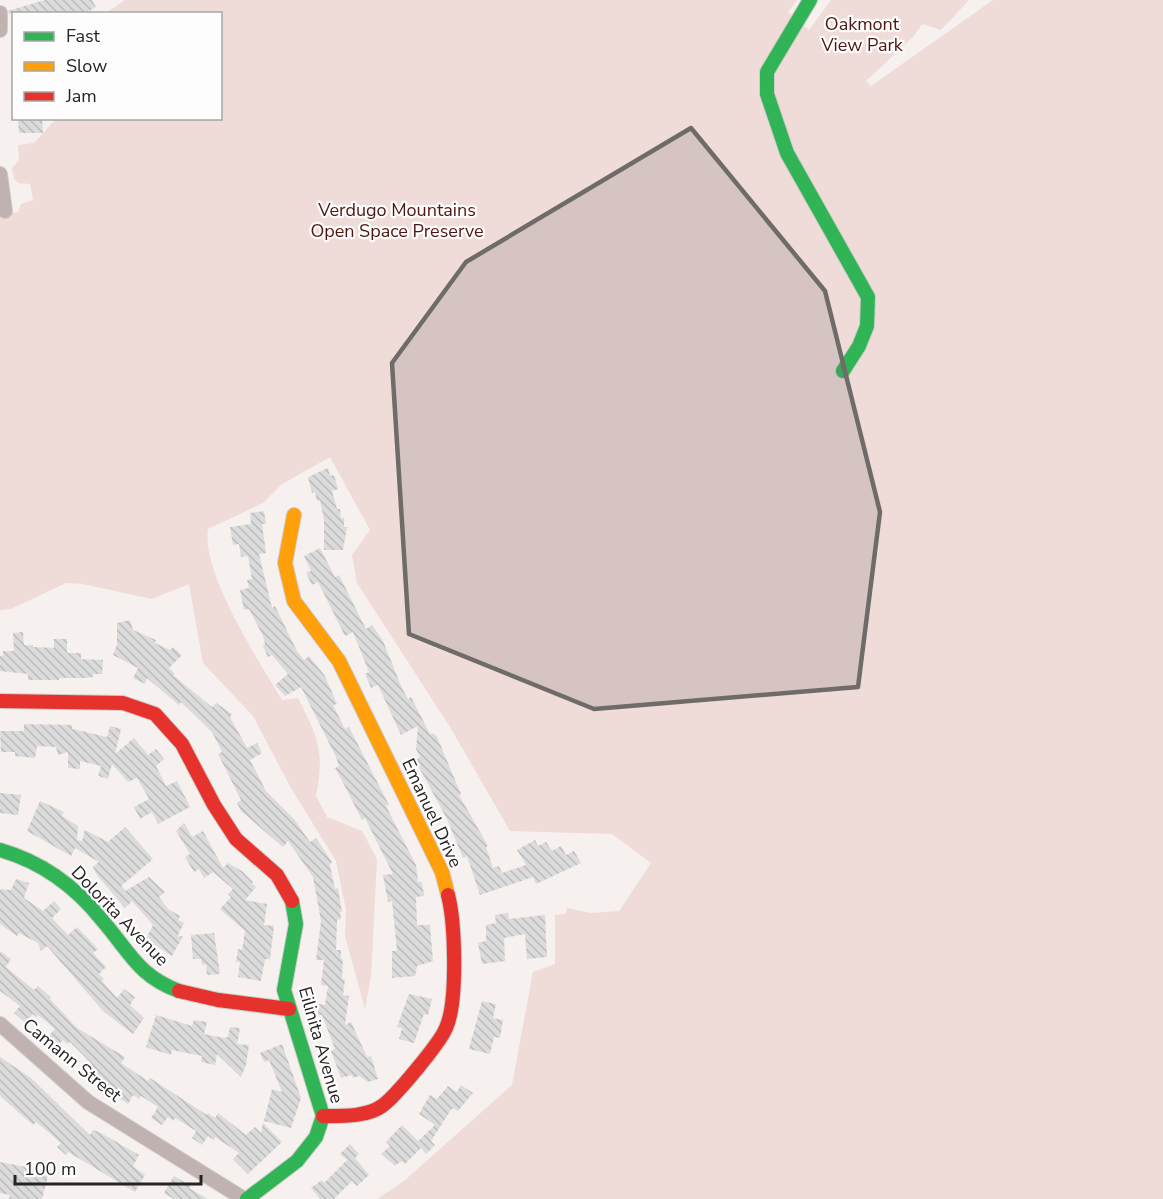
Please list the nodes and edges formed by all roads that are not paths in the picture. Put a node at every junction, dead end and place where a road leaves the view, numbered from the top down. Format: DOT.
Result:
graph roads {
  1 [pos="810,0"];
  2 [pos="0,13"];
  3 [pos="0,30"];
  4 [pos="0,174"];
  5 [pos="5,212"];
  6 [pos="843,371"];
  7 [pos="294,515"];
  8 [pos="0,701"];
  9 [pos="0,850"];
  10 [pos="289,1009"];
  11 [pos="0,1024"];
  12 [pos="323,1116"];
  13 [pos="245,1199"];
  1 -- 6 [label="street"];
  2 -- 3 [label="street"];
  4 -- 5 [label="street"];
  7 -- 12 [label="street, Emanuel Drive"];
  8 -- 10 [label="street, Eilinita Avenue"];
  9 -- 10 [label="street, Dolorita Avenue"];
  10 -- 12 [label="street, Eilinita Avenue"];
  11 -- 13 [label="street, Camann Street"];
  12 -- 13 [label="street, Eilinita Avenue"];
}
